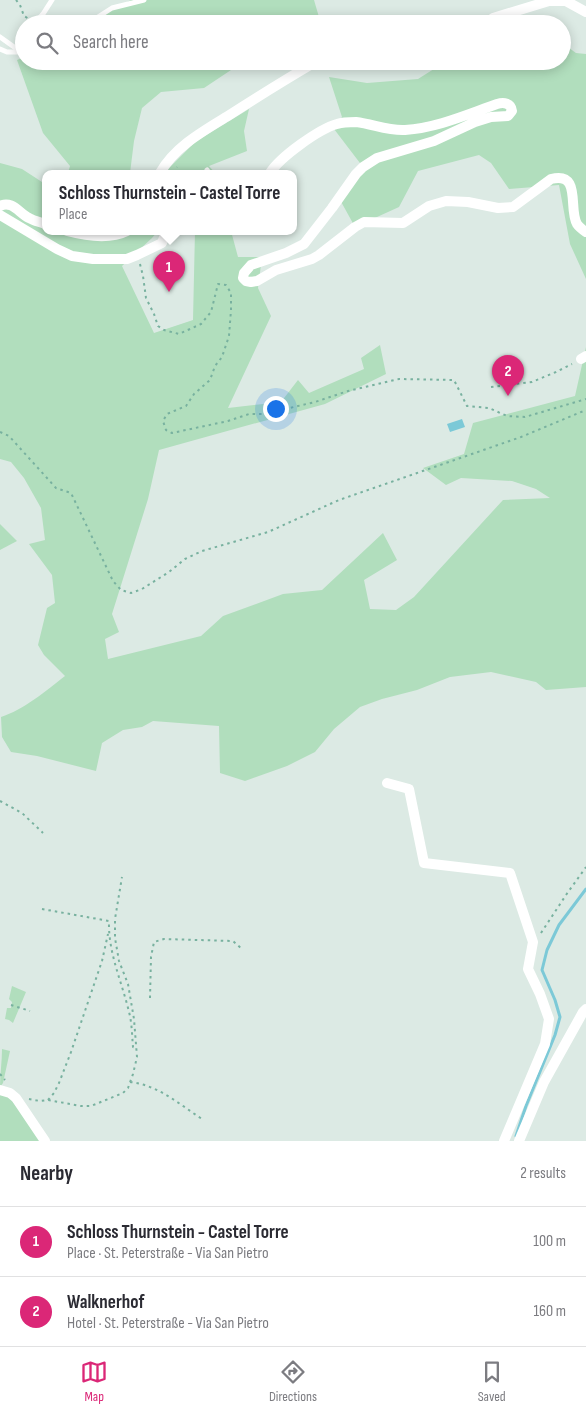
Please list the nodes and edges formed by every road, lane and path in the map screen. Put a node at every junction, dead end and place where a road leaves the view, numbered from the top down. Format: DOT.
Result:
graph roads {
  1 [pos="16,0"];
  2 [pos="52,0"];
  3 [pos="144,0"];
  4 [pos="549,1"];
  5 [pos="586,12"];
  6 [pos="24,15"];
  7 [pos="42,15"];
  8 [pos="101,15"];
  9 [pos="503,15"];
  10 [pos="0,37"];
  11 [pos="15,47"];
  12 [pos="0,49"];
  13 [pos="15,52"];
  14 [pos="302,70"];
  15 [pos="162,170"];
  16 [pos="273,170"];
  17 [pos="0,206"];
  18 [pos="0,214"];
  19 [pos="42,223"];
  20 [pos="586,232"];
  21 [pos="86,235"];
  22 [pos="114,235"];
  23 [pos="165,235"];
  24 [pos="137,255"];
  25 [pos="584,358"];
  26 [pos="491,387"];
  27 [pos="586,398"];
  28 [pos="586,410"];
  29 [pos="0,432"];
  30 [pos="387,783"];
  31 [pos="0,800"];
  32 [pos="43,833"];
  33 [pos="586,867"];
  34 [pos="122,877"];
  35 [pos="42,909"];
  36 [pos="109,932"];
  37 [pos="533,942"];
  38 [pos="244,950"];
  39 [pos="150,998"];
  40 [pos="11,1005"];
  41 [pos="586,1009"];
  42 [pos="30,1011"];
  43 [pos="136,1048"];
  44 [pos="0,1074"];
  45 [pos="130,1082"];
  46 [pos="3,1086"];
  47 [pos="26,1099"];
  48 [pos="48,1100"];
  49 [pos="202,1119"];
  50 [pos="45,1141"];
  51 [pos="504,1141"];
  52 [pos="519,1141"];
  1 -- 6 [label="path"];
  2 -- 7 [label="lane"];
  3 -- 8 [label="lane"];
  4 -- 5 [label="street"];
  4 -- 9 [label="street"];
  10 -- 11 [label="lane"];
  12 -- 13 [label="lane"];
  14 -- 15 [label="street"];
  16 -- 20 [label="street"];
  17 -- 19 [label="street"];
  18 -- 24 [label="street"];
  21 -- 22 [label="street"];
  23 -- 24 [label="street"];
  24 -- 27 [label="path"];
  25 -- 26 [label="path"];
  28 -- 29 [label="path"];
  30 -- 37 [label="street"];
  31 -- 32 [label="path"];
  33 -- 37 [label="path"];
  34 -- 43 [label="path"];
  35 -- 36 [label="path"];
  36 -- 43 [label="path"];
  36 -- 48 [label="path"];
  37 -- 51 [label="street"];
  38 -- 39 [label="path"];
  40 -- 42 [label="path"];
  41 -- 52 [label="street"];
  43 -- 45 [label="path"];
  44 -- 46 [label="path"];
  45 -- 48 [label="path"];
  45 -- 49 [label="path"];
  46 -- 50 [label="street"];
  47 -- 48 [label="path"];
}
